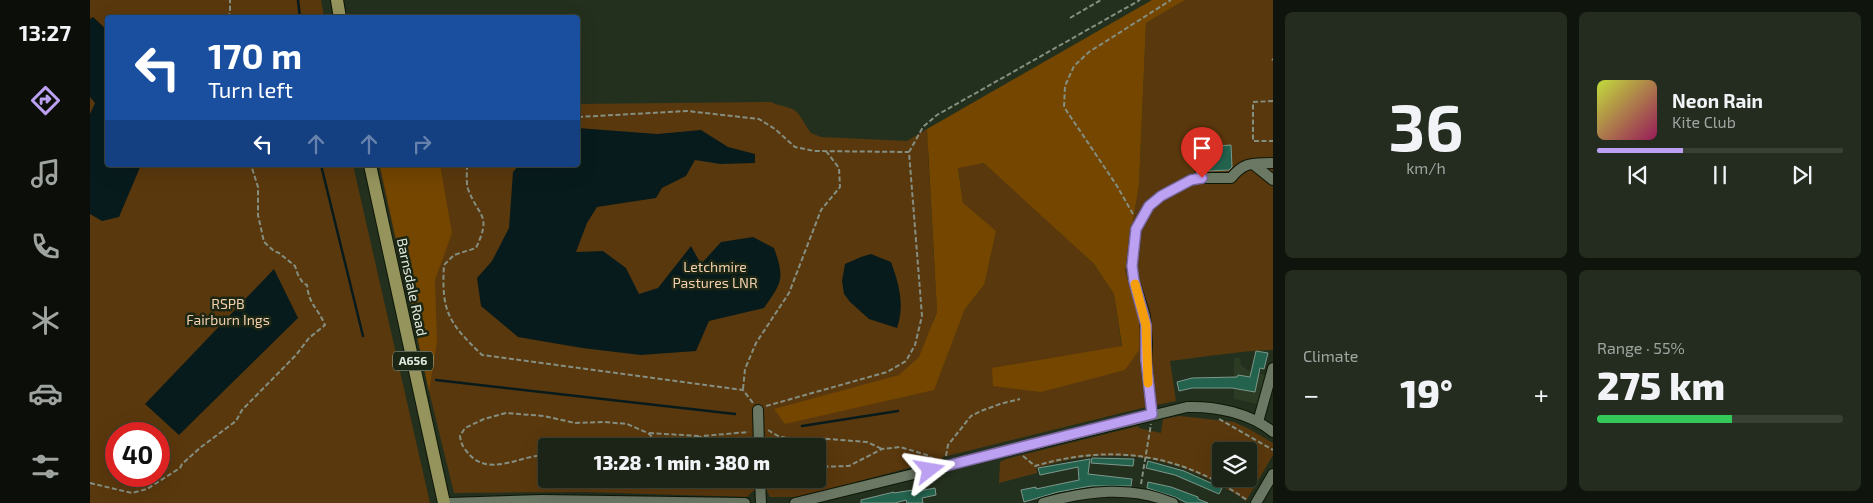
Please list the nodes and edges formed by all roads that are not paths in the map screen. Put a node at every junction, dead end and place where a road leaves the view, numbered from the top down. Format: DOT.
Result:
graph roads {
  1 [pos="337,0"];
  2 [pos="340,15"];
  3 [pos="1200,151"];
  4 [pos="1273,163"];
  5 [pos="1253,164"];
  6 [pos="370,167"];
  7 [pos="1202,178"];
  8 [pos="1273,180"];
  9 [pos="1272,374"];
  10 [pos="1152,414"];
  11 [pos="758,415"];
  12 [pos="1258,422"];
  13 [pos="1273,432"];
  14 [pos="759,438"];
  15 [pos="1273,474"];
  16 [pos="760,488"];
  17 [pos="1135,496"];
  18 [pos="834,499"];
  19 [pos="684,502"];
  20 [pos="444,503"];
  21 [pos="449,503"];
  22 [pos="745,503"];
  23 [pos="761,503"];
  24 [pos="795,503"];
  25 [pos="1043,503"];
  26 [pos="1173,503"];
  27 [pos="1256,503"];
  1 -- 2 [label="main road"];
  3 -- 7 [label="street"];
  4 -- 5 [label="street"];
  5 -- 7 [label="street"];
  5 -- 8 [label="street"];
  6 -- 20 [label="main road, Barnsdale Road / A656"];
  7 -- 10 [label="street"];
  9 -- 12 [label="street"];
  10 -- 12 [label="street"];
  10 -- 18 [label="street"];
  11 -- 14 [label="street"];
  12 -- 13 [label="street"];
  15 -- 27 [label="street"];
  16 -- 23 [label="street"];
  17 -- 25 [label="street"];
  17 -- 26 [label="street"];
  18 -- 24 [label="street"];
  19 -- 21 [label="street"];
  19 -- 22 [label="street"];
}
